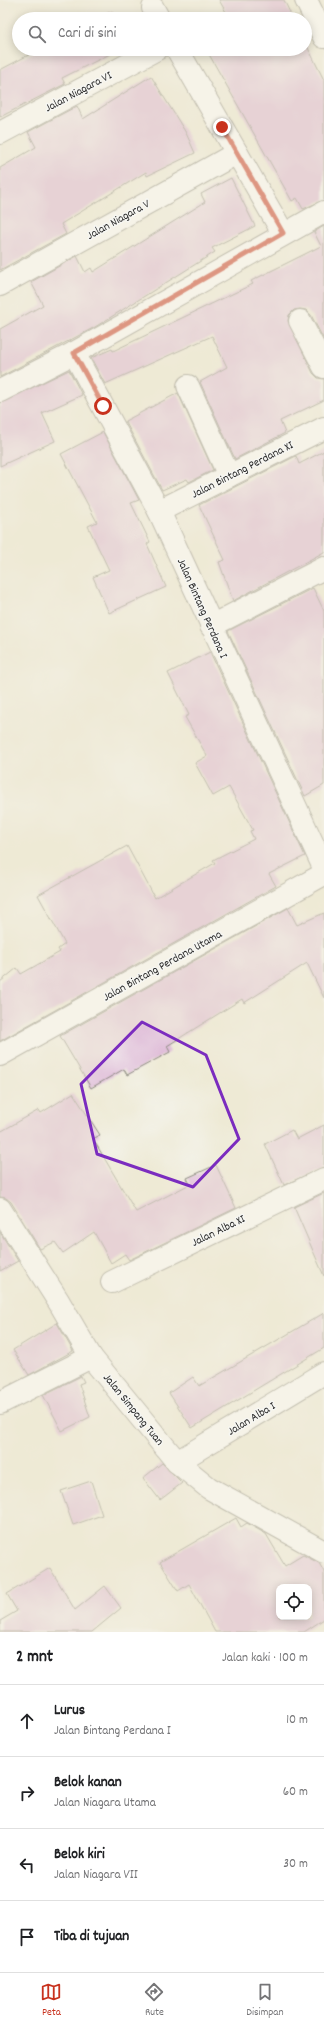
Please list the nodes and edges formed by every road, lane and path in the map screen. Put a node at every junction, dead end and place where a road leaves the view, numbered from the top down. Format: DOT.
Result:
graph roads {
  1 [pos="306,0"];
  2 [pos="312,12"];
  3 [pos="312,12"];
  4 [pos="324,37"];
  5 [pos="143,56"];
  6 [pos="181,56"];
  7 [pos="0,133"];
  8 [pos="237,153"];
  9 [pos="324,212"];
  10 [pos="283,233"];
  11 [pos="0,285"];
  12 [pos="300,321"];
  13 [pos="74,353"];
  14 [pos="324,367"];
  15 [pos="188,386"];
  16 [pos="0,391"];
  17 [pos="324,428"];
  18 [pos="229,476"];
  19 [pos="159,511"];
  20 [pos="322,572"];
  21 [pos="211,626"];
  22 [pos="324,868"];
  23 [pos="324,874"];
  24 [pos="0,1056"];
  25 [pos="324,1179"];
  26 [pos="0,1209"];
  27 [pos="112,1282"];
  28 [pos="91,1357"];
  29 [pos="324,1373"];
  30 [pos="0,1403"];
  31 [pos="177,1462"];
  32 [pos="324,1552"];
  1 -- 3 [label="street"];
  2 -- 4 [label="street"];
  5 -- 7 [label="street, Jalan Niagara VI"];
  6 -- 8 [label="street"];
  8 -- 10 [label="street"];
  8 -- 11 [label="street, Jalan Niagara V"];
  9 -- 10 [label="street"];
  10 -- 13 [label="street"];
  12 -- 14 [label="street"];
  13 -- 16 [label="street"];
  13 -- 19 [label="street, Jalan Bintang Perdana I"];
  15 -- 18 [label="street"];
  17 -- 18 [label="street, Jalan Bintang Perdana XI"];
  18 -- 19 [label="street, Jalan Bintang Perdana XI"];
  19 -- 21 [label="street, Jalan Bintang Perdana I"];
  20 -- 21 [label="street"];
  21 -- 22 [label="street, Jalan Bintang Perdana I"];
  23 -- 24 [label="street, Jalan Bintang Perdana Utama"];
  25 -- 27 [label="street, Jalan Alba XI"];
  26 -- 28 [label="street, Jalan Simpang Tuan"];
  28 -- 30 [label="street"];
  28 -- 31 [label="street, Jalan Simpang Tuan"];
  29 -- 31 [label="street, Jalan Alba I"];
  31 -- 32 [label="street, Jalan Simpang Tuan"];
}
